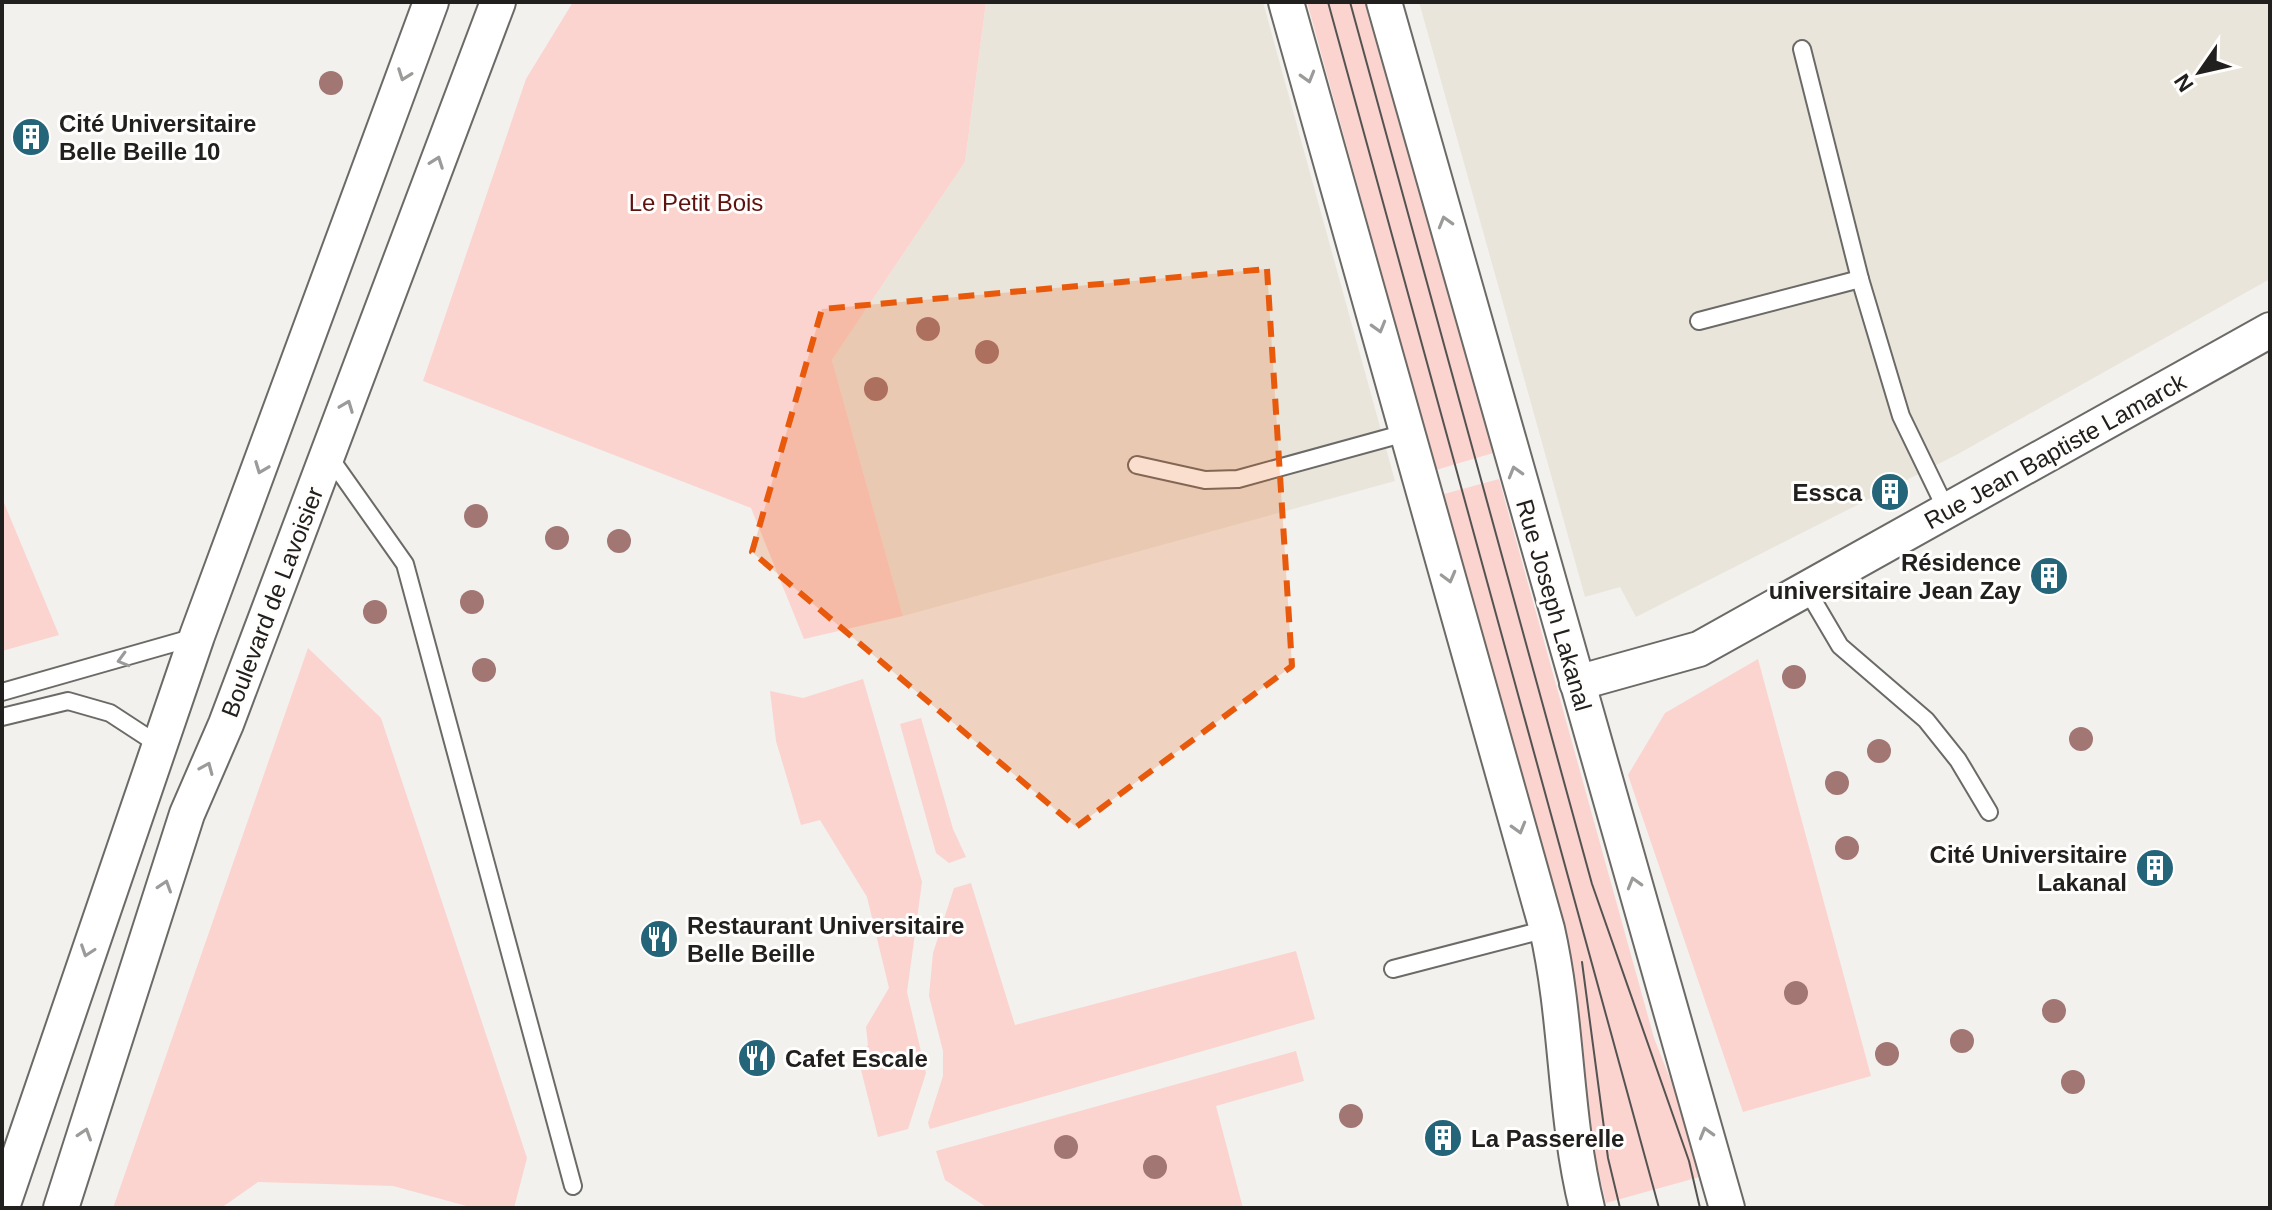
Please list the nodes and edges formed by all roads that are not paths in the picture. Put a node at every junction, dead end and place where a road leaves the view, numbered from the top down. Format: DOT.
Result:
graph roads {
  1 [pos="431,2"];
  2 [pos="498,2"];
  3 [pos="1286,2"];
  4 [pos="1384,2"];
  5 [pos="1802,49"];
  6 [pos="1860,279"];
  7 [pos="1699,321"];
  8 [pos="2270,330"];
  9 [pos="1409,432"];
  10 [pos="328,455"];
  11 [pos="1137,465"];
  12 [pos="1947,511"];
  13 [pos="1807,590"];
  14 [pos="197,636"];
  15 [pos="1577,683"];
  16 [pos="2,692"];
  17 [pos="2,717"];
  18 [pos="159,745"];
  19 [pos="1989,812"];
  20 [pos="1547,929"];
  21 [pos="1393,969"];
  22 [pos="573,1186"];
  23 [pos="2,1207"];
  24 [pos="61,1208"];
  25 [pos="1587,1208"];
  26 [pos="1727,1208"];
  1 -- 14 [label="street, one-way"];
  10 -- 2 [label="street, Boulevard de Lavoisier, one-way"];
  3 -- 9 [label="street, one-way"];
  15 -- 4 [label="street, Rue Joseph Lakanal, one-way"];
  5 -- 6 [label="lane"];
  6 -- 7 [label="lane"];
  6 -- 12 [label="lane"];
  8 -- 12 [label="street, Rue Jean Baptiste Lamarck"];
  9 -- 11 [label="lane"];
  9 -- 20 [label="street, one-way"];
  10 -- 22 [label="lane"];
  24 -- 10 [label="street, Boulevard de Lavoisier, one-way"];
  12 -- 13 [label="street, Rue Jean Baptiste Lamarck"];
  13 -- 15 [label="street, Rue Jean Baptiste Lamarck"];
  13 -- 19 [label="lane"];
  14 -- 16 [label="lane, one-way"];
  14 -- 18 [label="street"];
  26 -- 15 [label="street, Rue Joseph Lakanal, one-way"];
  17 -- 18 [label="lane"];
  18 -- 23 [label="street, one-way"];
  20 -- 21 [label="lane"];
  20 -- 25 [label="street"];
}
